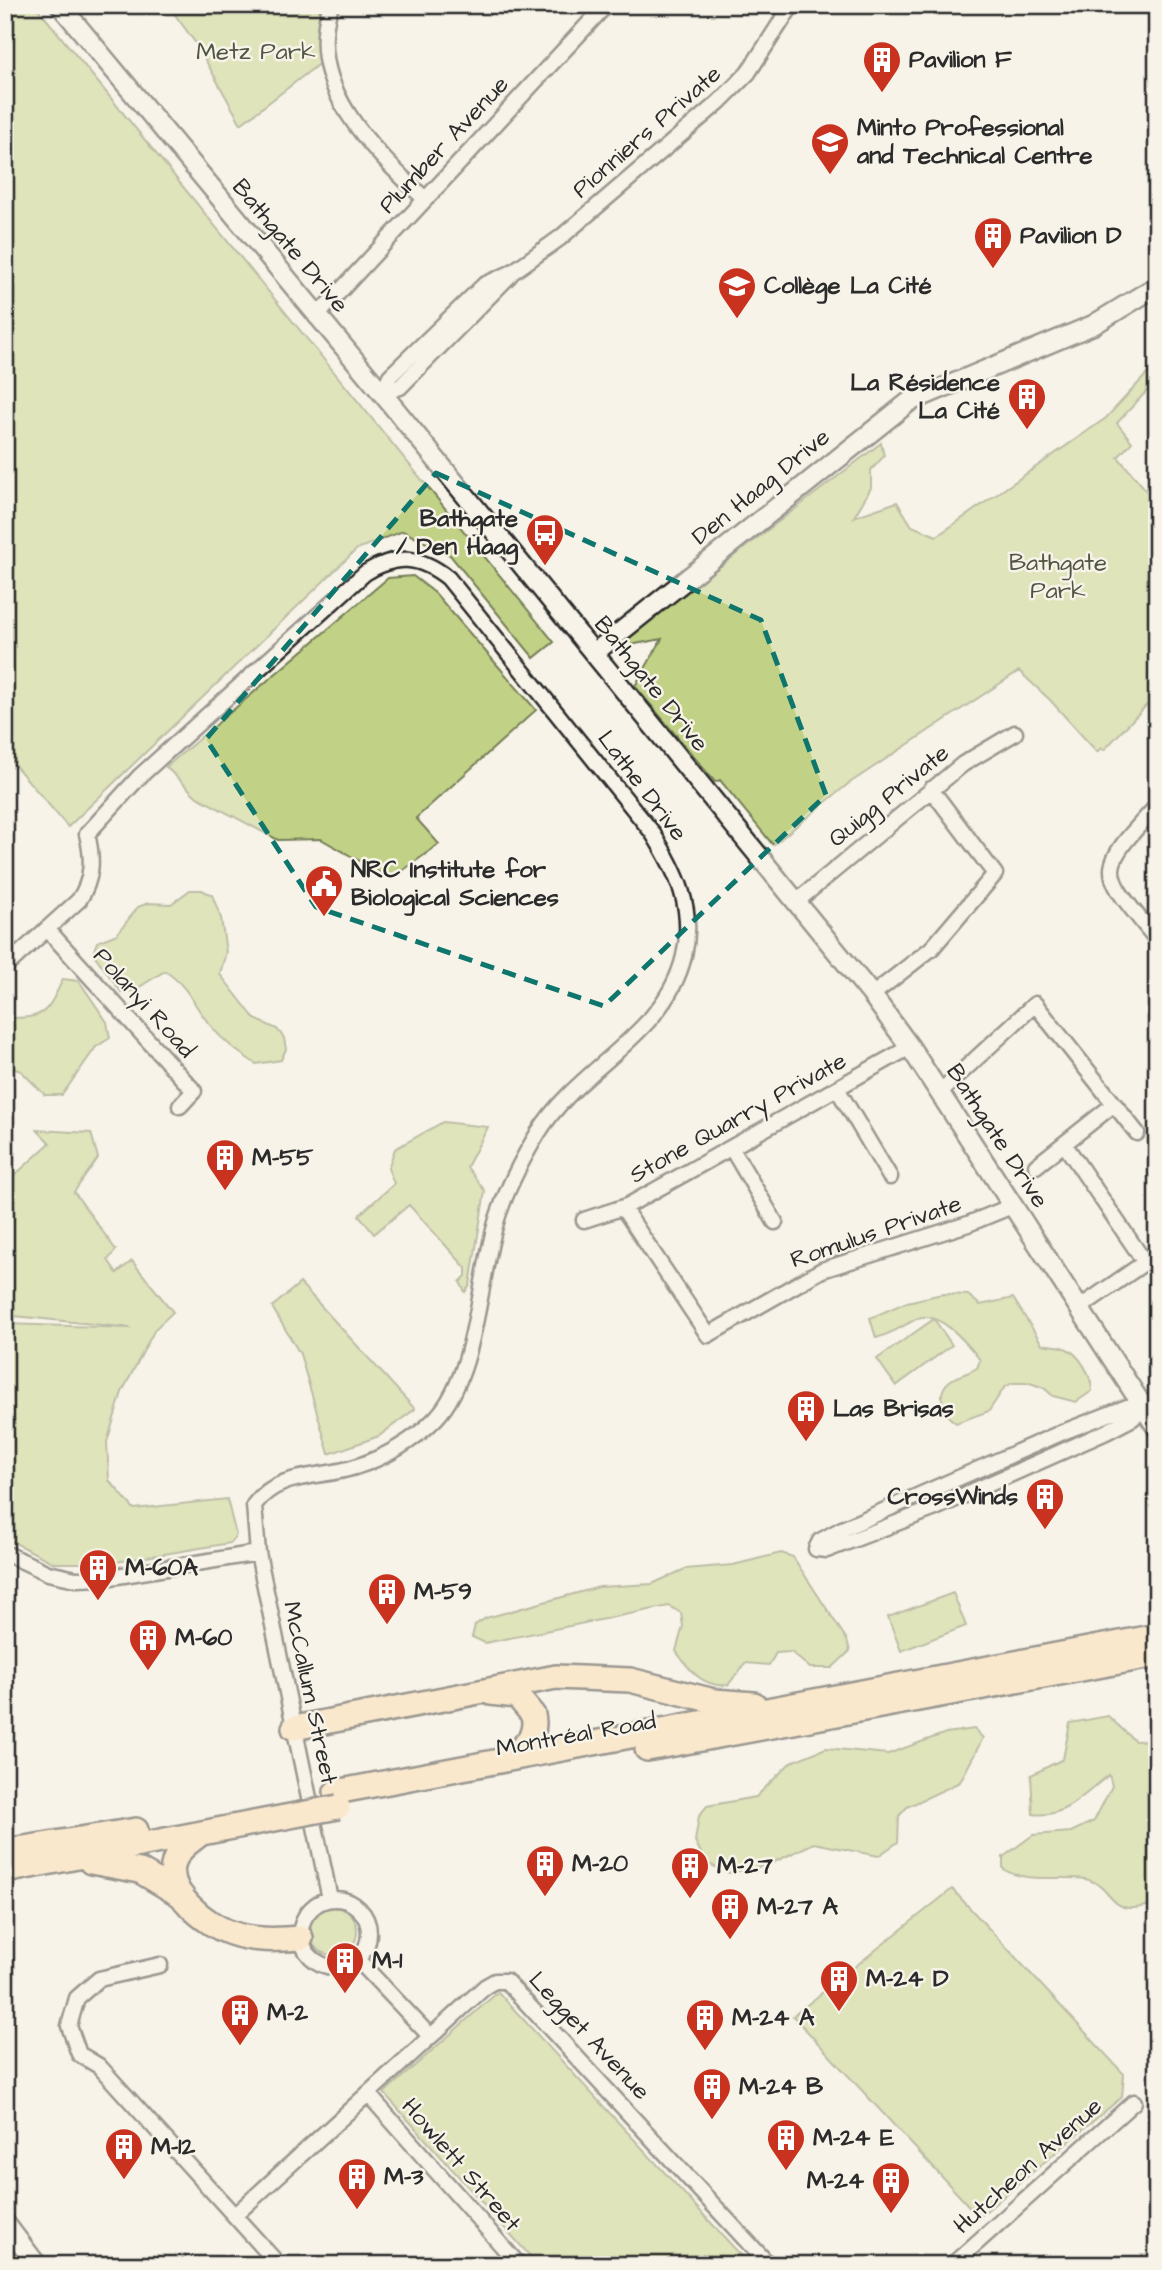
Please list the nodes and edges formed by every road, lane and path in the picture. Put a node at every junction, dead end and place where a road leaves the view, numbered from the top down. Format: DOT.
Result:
graph roads {
  1 [pos="60,5"];
  2 [pos="331,5"];
  3 [pos="606,5"];
  4 [pos="792,5"];
  5 [pos="425,198"];
  6 [pos="1157,286"];
  7 [pos="316,317"];
  8 [pos="382,393"];
  9 [pos="594,653"];
  10 [pos="1015,733"];
  11 [pos="931,789"];
  12 [pos="1157,806"];
  13 [pos="797,901"];
  14 [pos="47,929"];
  15 [pos="1157,940"];
  16 [pos="5,967"];
  17 [pos="872,995"];
  18 [pos="910,1047"];
  19 [pos="838,1090"];
  20 [pos="940,1092"];
  21 [pos="1113,1105"];
  22 [pos="180,1106"];
  23 [pos="1137,1133"];
  24 [pos="1065,1145"];
  25 [pos="732,1149"];
  26 [pos="1036,1166"];
  27 [pos="890,1177"];
  28 [pos="1012,1206"];
  29 [pos="623,1208"];
  30 [pos="584,1220"];
  31 [pos="775,1222"];
  32 [pos="1151,1258"];
  33 [pos="1079,1308"];
  34 [pos="1143,1405"];
  35 [pos="1157,1429"];
  36 [pos="261,1496"];
  37 [pos="5,1553"];
  38 [pos="258,1553"];
  39 [pos="1157,1636"];
  40 [pos="1157,1655"];
  41 [pos="482,1693"];
  42 [pos="789,1705"];
  43 [pos="294,1728"];
  44 [pos="503,1761"];
  45 [pos="337,1800"];
  46 [pos="284,1809"];
  47 [pos="202,1833"];
  48 [pos="5,1851"];
  49 [pos="57,1861"];
  50 [pos="5,1871"];
  51 [pos="183,1896"];
  52 [pos="330,1899"];
  53 [pos="301,1938"];
  54 [pos="357,1958"];
  55 [pos="160,1965"];
  56 [pos="430,2036"];
  57 [pos="369,2095"];
  58 [pos="1134,2102"];
  59 [pos="235,2215"];
  60 [pos="5,2223"];
  61 [pos="37,2265"];
  62 [pos="279,2265"];
  63 [pos="519,2265"];
  64 [pos="769,2265"];
  65 [pos="952,2265"];
  1 -- 7 [label="street, Bathgate Drive"];
  2 -- 5 [label="street"];
  3 -- 5 [label="street, Plumber Avenue"];
  4 -- 8 [label="street, Pionniers Private"];
  5 -- 7 [label="street, Plumber Avenue"];
  6 -- 9 [label="street, Den Haag Drive"];
  7 -- 8 [label="street, Bathgate Drive"];
  8 -- 9 [label="street, Bathgate Drive"];
  9 -- 13 [label="street, Bathgate Drive"];
  10 -- 11 [label="street, Quigg Private"];
  11 -- 13 [label="street, Quigg Private"];
  11 -- 17 [label="street"];
  12 -- 15 [label="street"];
  13 -- 17 [label="street, Bathgate Drive"];
  14 -- 16 [label="street, Lathe Drive"];
  14 -- 22 [label="street, Polanyi Road"];
  14 -- 36 [label="street, Lathe Drive"];
  17 -- 18 [label="street, Bathgate Drive"];
  18 -- 19 [label="street, Stone Quarry Private"];
  18 -- 20 [label="street, Bathgate Drive"];
  19 -- 25 [label="street, Stone Quarry Private"];
  19 -- 27 [label="street"];
  20 -- 21 [label="street"];
  20 -- 28 [label="street, Bathgate Drive"];
  21 -- 23 [label="street"];
  21 -- 24 [label="street"];
  24 -- 26 [label="street"];
  24 -- 32 [label="street"];
  25 -- 29 [label="street, Stone Quarry Private"];
  25 -- 31 [label="street"];
  28 -- 29 [label="street, Romulus Private"];
  28 -- 33 [label="street, Bathgate Drive"];
  29 -- 30 [label="street, Stone Quarry Private"];
  32 -- 33 [label="street"];
  33 -- 34 [label="street, Bathgate Drive"];
  34 -- 34 [label="street"];
  34 -- 35 [label="street, Bathgate Drive"];
  36 -- 38 [label="street, McCallum Street"];
  37 -- 38 [label="street"];
  38 -- 43 [label="street, McCallum Street"];
  39 -- 42 [label="main road, Montréal Road"];
  40 -- 45 [label="main road, Montréal Road"];
  41 -- 42 [label="main road"];
  41 -- 43 [label="main road"];
  41 -- 44 [label="main road"];
  42 -- 44 [label="main road, Montréal Road"];
  43 -- 52 [label="street, McCallum Street"];
  44 -- 45 [label="main road, Montréal Road"];
  45 -- 46 [label="main road, Montréal Road"];
  46 -- 47 [label="main road, Montréal Road"];
  46 -- 48 [label="main road, Montréal Road"];
  47 -- 49 [label="main road, Montréal Road"];
  47 -- 51 [label="main road"];
  49 -- 50 [label="main road, Montréal Road"];
  49 -- 51 [label="main road"];
  51 -- 53 [label="main road"];
  52 -- 53 [label="street"];
  52 -- 54 [label="street"];
  53 -- 54 [label="street"];
  54 -- 56 [label="street"];
  55 -- 59 [label="street"];
  56 -- 57 [label="street, Legget Avenue"];
  56 -- 64 [label="street, Legget Avenue"];
  57 -- 59 [label="street, Legget Avenue"];
  57 -- 63 [label="street, Howlett Street"];
  58 -- 65 [label="street, Hutcheon Avenue"];
  59 -- 62 [label="street"];
  60 -- 61 [label="street"];
}
